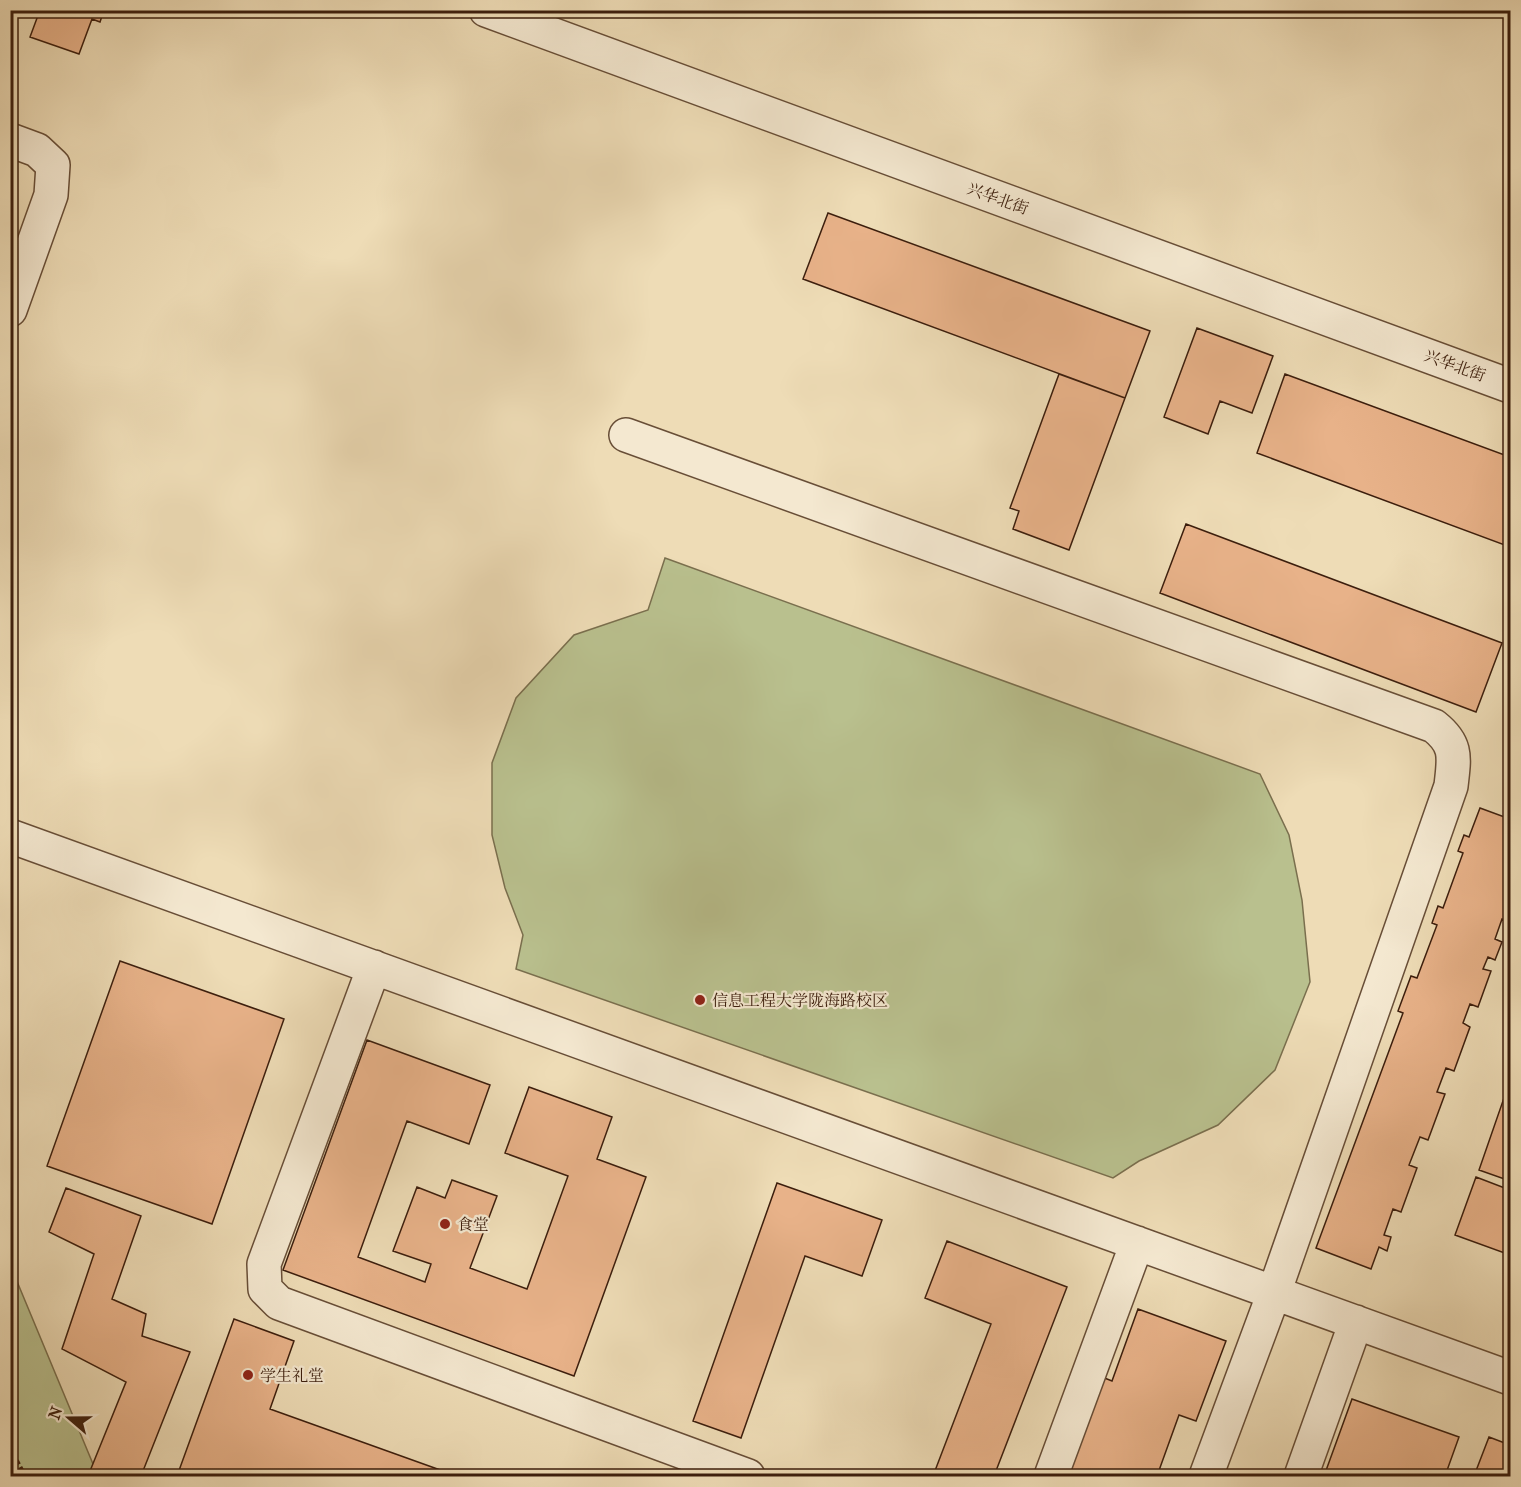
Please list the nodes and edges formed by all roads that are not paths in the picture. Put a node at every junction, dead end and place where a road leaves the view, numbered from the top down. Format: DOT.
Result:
graph roads {
  1 [pos="486,10"];
  2 [pos="10,140"];
  3 [pos="10,310"];
  4 [pos="1510,386"];
  5 [pos="626,435"];
  6 [pos="10,836"];
  7 [pos="374,967"];
  8 [pos="1137,1243"];
  9 [pos="1274,1293"];
  10 [pos="1356,1322"];
  11 [pos="1510,1378"];
  12 [pos="671,1463"];
  13 [pos="748,1476"];
  14 [pos="1051,1476"];
  15 [pos="1206,1476"];
  16 [pos="1301,1476"];
  1 -- 4 [label="street, 兴华北街"];
  2 -- 3 [label="street"];
  5 -- 9 [label="street"];
  6 -- 7 [label="street"];
  7 -- 8 [label="street"];
  7 -- 12 [label="street"];
  8 -- 9 [label="street"];
  8 -- 14 [label="street"];
  9 -- 10 [label="street"];
  9 -- 15 [label="street"];
  10 -- 11 [label="street"];
  10 -- 16 [label="street"];
  12 -- 13 [label="street"];
}
